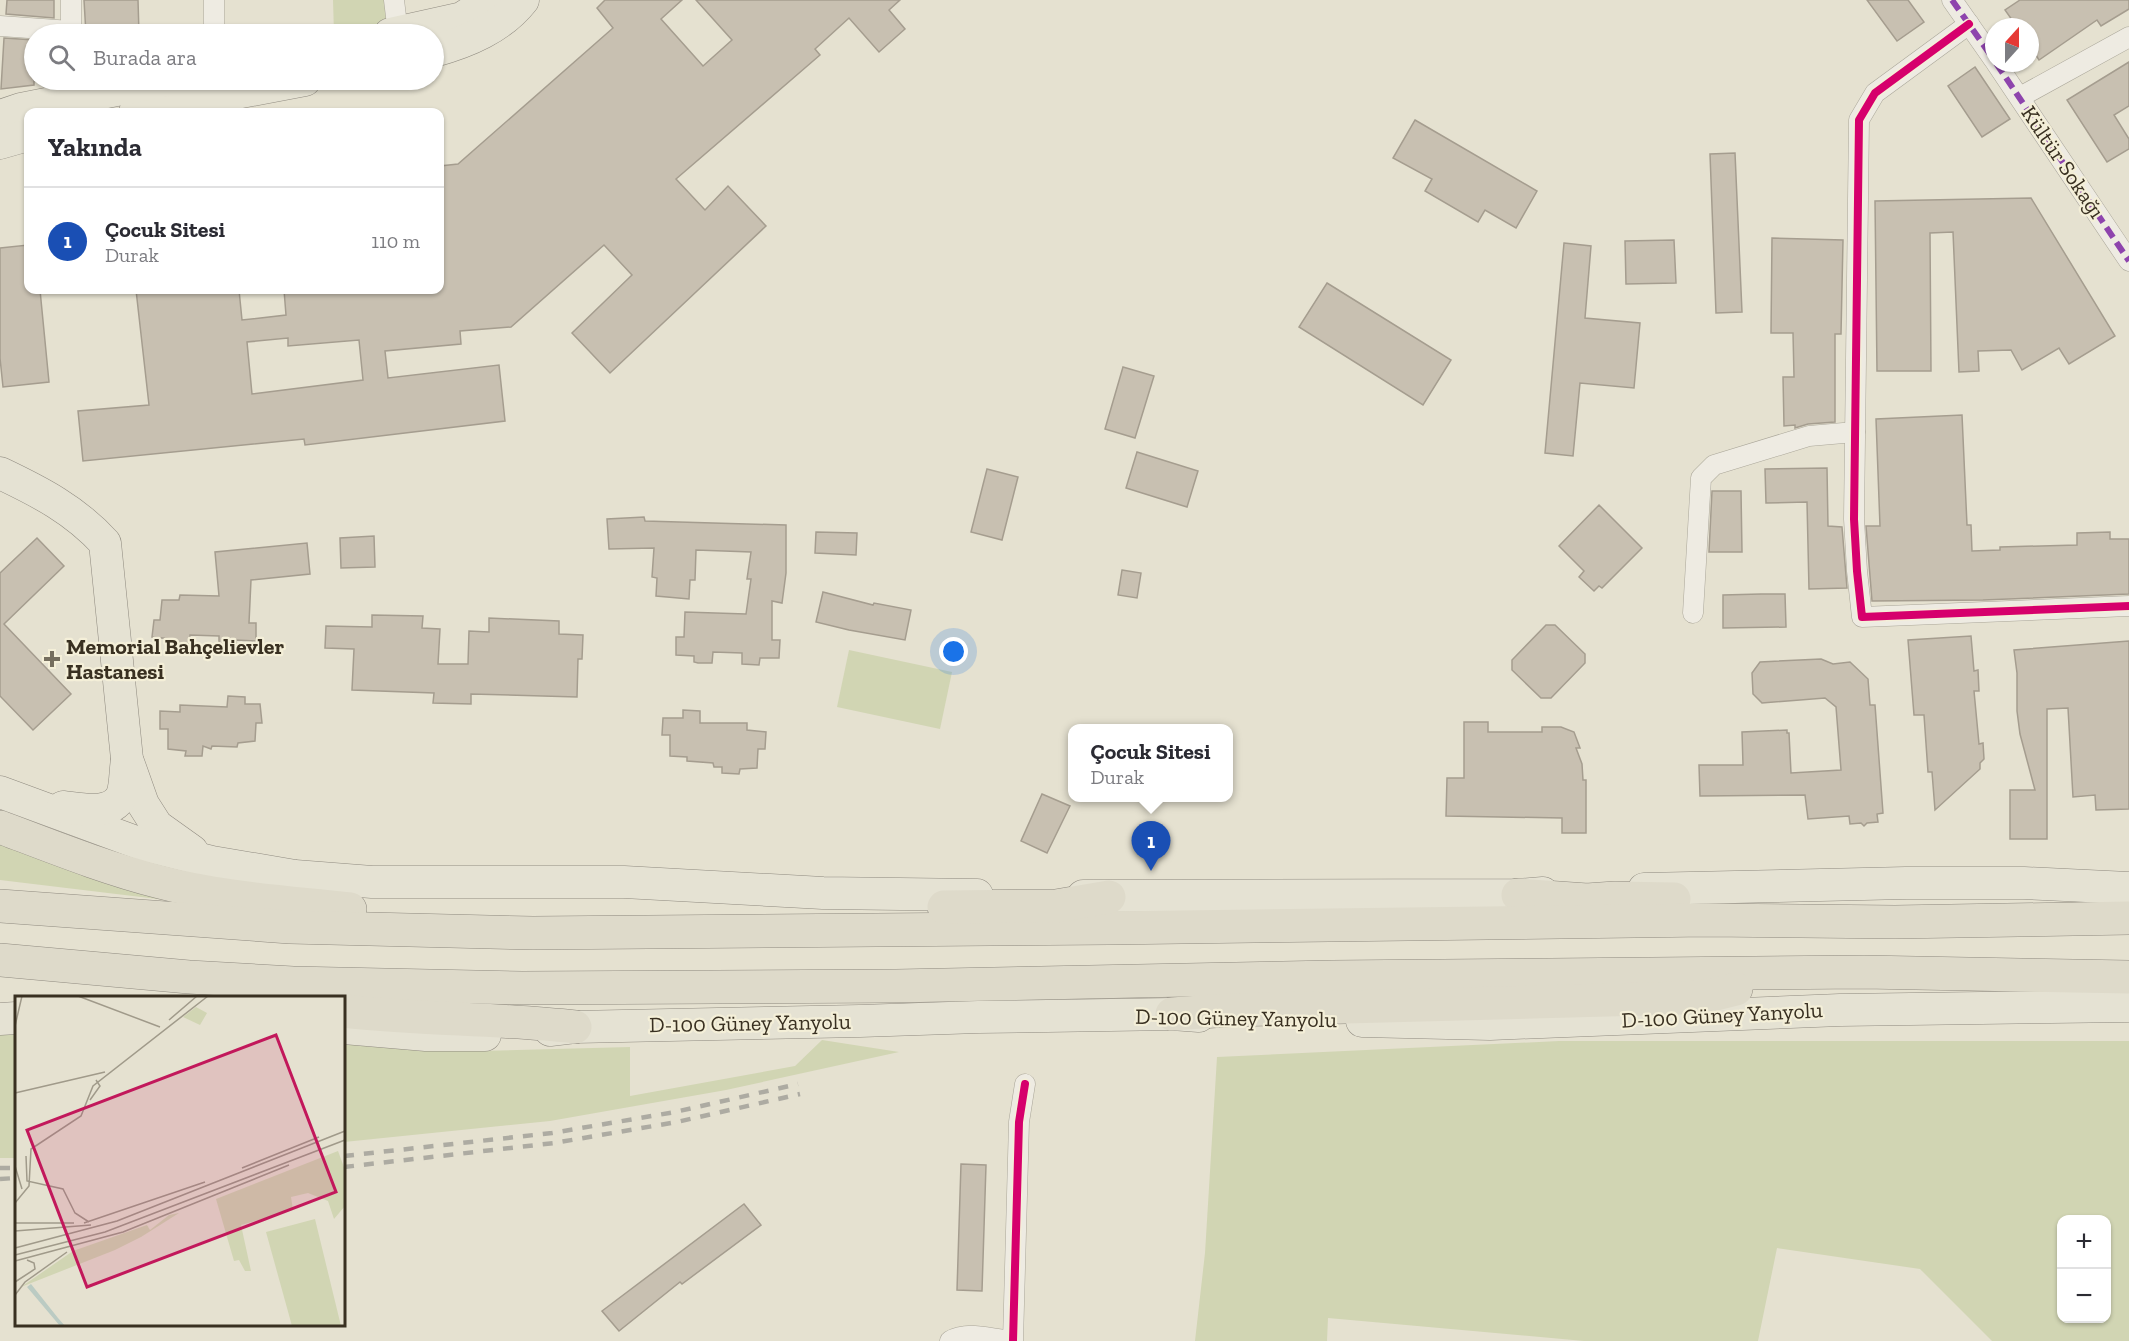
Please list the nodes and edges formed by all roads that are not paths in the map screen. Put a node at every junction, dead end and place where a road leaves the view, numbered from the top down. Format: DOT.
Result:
graph roads {
  1 [pos="71,0"];
  2 [pos="214,0"];
  3 [pos="394,0"];
  4 [pos="490,0"];
  5 [pos="524,0"];
  6 [pos="1952,0"];
  7 [pos="71,24"];
  8 [pos="214,24"];
  9 [pos="394,24"];
  10 [pos="436,24"];
  11 [pos="1970,24"];
  12 [pos="0,26"];
  13 [pos="24,28"];
  14 [pos="2129,37"];
  15 [pos="1985,46"];
  16 [pos="444,48"];
  17 [pos="2003,72"];
  18 [pos="75,90"];
  19 [pos="252,90"];
  20 [pos="2020,97"];
  21 [pos="156,108"];
  22 [pos="0,116"];
  23 [pos="24,136"];
  24 [pos="0,143"];
  25 [pos="2129,261"];
  26 [pos="1855,432"];
  27 [pos="0,473"];
  28 [pos="2129,606"];
  29 [pos="1693,613"];
  30 [pos="127,759"];
  31 [pos="9,796"];
  32 [pos="0,827"];
  33 [pos="212,862"];
  34 [pos="2129,888"];
  35 [pos="1518,895"];
  36 [pos="1109,897"];
  37 [pos="0,906"];
  38 [pos="2037,918"];
  39 [pos="2129,918"];
  40 [pos="533,933"];
  41 [pos="659,933"];
  42 [pos="0,960"];
  43 [pos="87,968"];
  44 [pos="1781,974"];
  45 [pos="2129,977"];
  46 [pos="204,996"];
  47 [pos="0,1004"];
  48 [pos="15,1005"];
  49 [pos="2129,1006"];
  50 [pos="345,1011"];
  51 [pos="1172,1014"];
  52 [pos="15,1018"];
  53 [pos="0,1019"];
  54 [pos="575,1027"];
  55 [pos="345,1028"];
  56 [pos="1025,1084"];
  57 [pos="950,1341"];
  58 [pos="1011,1341"];
  1 -- 7 [label="street"];
  2 -- 8 [label="street"];
  3 -- 9 [label="street"];
  4 -- 10 [label="main road"];
  5 -- 16 [label="main road"];
  6 -- 11 [label="street, Kültür Sokağı"];
  11 -- 15 [label="street, Kültür Sokağı"];
  11 -- 26 [label="street"];
  12 -- 13 [label="street"];
  14 -- 20 [label="street"];
  17 -- 20 [label="street, Kültür Sokağı"];
  18 -- 22 [label="main road"];
  19 -- 21 [label="main road"];
  20 -- 25 [label="street, Kültür Sokağı"];
  23 -- 24 [label="main road"];
  26 -- 28 [label="street"];
  26 -- 29 [label="street"];
  27 -- 30 [label="main road"];
  30 -- 31 [label="main road"];
  30 -- 33 [label="main road"];
  31 -- 33 [label="main road"];
  32 -- 40 [label="highway"];
  33 -- 36 [label="main road"];
  34 -- 35 [label="main road"];
  35 -- 36 [label="main road"];
  35 -- 38 [label="highway"];
  36 -- 41 [label="highway"];
  37 -- 40 [label="highway"];
  38 -- 39 [label="highway"];
  38 -- 41 [label="highway"];
  40 -- 41 [label="highway"];
  42 -- 43 [label="highway"];
  43 -- 44 [label="highway"];
  43 -- 46 [label="highway"];
  44 -- 45 [label="highway"];
  44 -- 51 [label="highway"];
  47 -- 48 [label="main road"];
  49 -- 51 [label="main road, D-100 Güney Yanyolu"];
  50 -- 54 [label="highway"];
  51 -- 54 [label="main road, D-100 Güney Yanyolu"];
  52 -- 53 [label="main road"];
  54 -- 55 [label="main road, D-100 Güney Yanyolu"];
  56 -- 58 [label="street"];
  57 -- 58 [label="street"];
}
